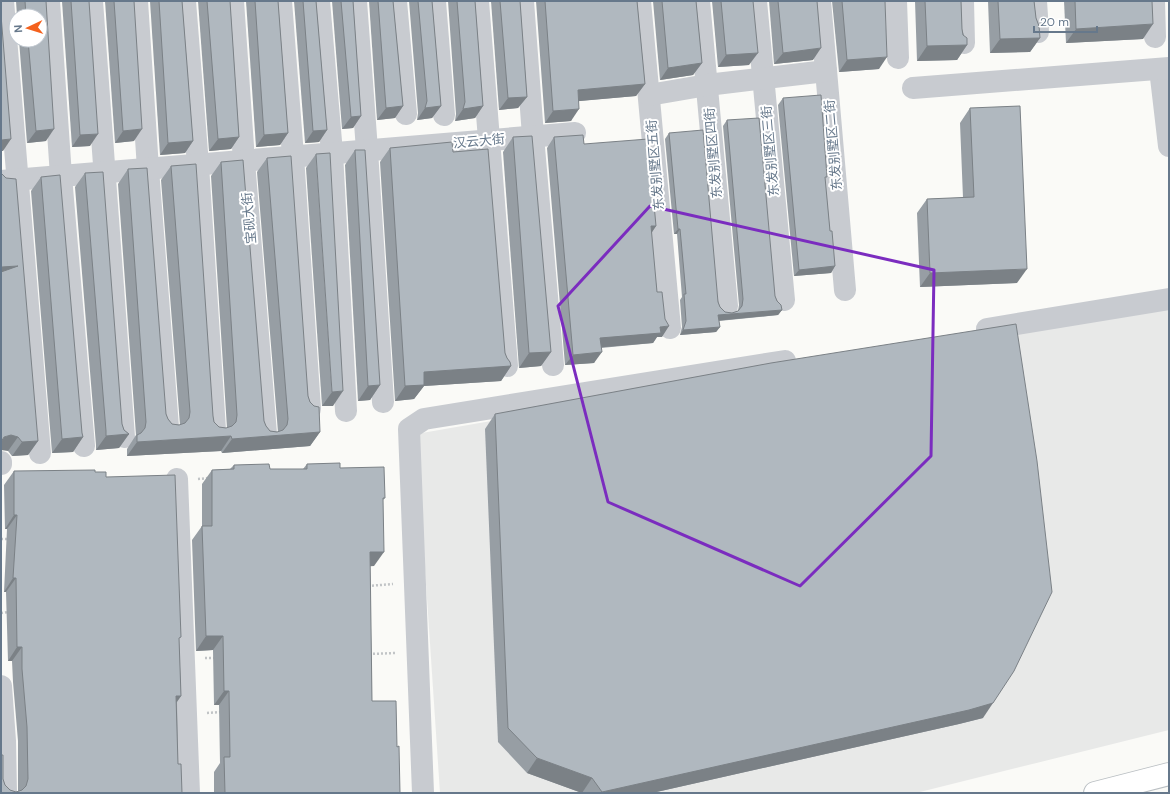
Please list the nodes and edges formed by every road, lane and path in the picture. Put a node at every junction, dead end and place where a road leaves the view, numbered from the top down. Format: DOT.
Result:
graph roads {
  1 [pos="3,1"];
  2 [pos="49,1"];
  3 [pos="92,1"];
  4 [pos="137,1"];
  5 [pos="185,1"];
  6 [pos="233,1"];
  7 [pos="281,1"];
  8 [pos="319,1"];
  9 [pos="356,1"];
  10 [pos="396,1"];
  11 [pos="435,1"];
  12 [pos="478,1"];
  13 [pos="523,1"];
  14 [pos="640,1"];
  15 [pos="699,1"];
  16 [pos="756,1"];
  17 [pos="820,1"];
  18 [pos="896,1"];
  19 [pos="963,1"];
  20 [pos="1036,1"];
  21 [pos="1154,1"];
  22 [pos="1038,32"];
  23 [pos="1155,37"];
  24 [pos="964,43"];
  25 [pos="898,58"];
  26 [pos="1164,69"];
  27 [pos="826,71"];
  28 [pos="763,78"];
  29 [pos="707,85"];
  30 [pos="912,88"];
  31 [pos="648,95"];
  32 [pos="406,114"];
  33 [pos="444,115"];
  34 [pos="575,133"];
  35 [pos="533,136"];
  36 [pos="490,140"];
  37 [pos="1169,146"];
  38 [pos="367,150"];
  39 [pos="332,153"];
  40 [pos="293,156"];
  41 [pos="244,161"];
  42 [pos="198,164"];
  43 [pos="148,169"];
  44 [pos="104,172"];
  45 [pos="61,176"];
  46 [pos="9,180"];
  47 [pos="845,290"];
  48 [pos="1169,299"];
  49 [pos="784,300"];
  50 [pos="727,306"];
  51 [pos="670,328"];
  52 [pos="967,332"];
  53 [pos="805,358"];
  54 [pos="553,365"];
  55 [pos="506,366"];
  56 [pos="383,402"];
  57 [pos="310,409"];
  58 [pos="346,411"];
  59 [pos="168,427"];
  60 [pos="215,430"];
  61 [pos="266,434"];
  62 [pos="124,437"];
  63 [pos="84,446"];
  64 [pos="40,453"];
  65 [pos="399,471"];
  66 [pos="217,478"];
  67 [pos="177,479"];
  68 [pos="1,539"];
  69 [pos="16,539"];
  70 [pos="404,583"];
  71 [pos="363,587"];
  72 [pos="9,612"];
  73 [pos="1,613"];
  74 [pos="406,652"];
  75 [pos="366,654"];
  76 [pos="223,658"];
  77 [pos="184,659"];
  78 [pos="1,686"];
  79 [pos="225,712"];
  80 [pos="186,714"];
  81 [pos="1169,774"];
  82 [pos="6,793"];
  83 [pos="189,793"];
  84 [pos="412,793"];
  85 [pos="423,793"];
  86 [pos="1095,793"];
  1 -- 46 [label="street"];
  2 -- 45 [label="street"];
  3 -- 44 [label="street"];
  4 -- 43 [label="street"];
  5 -- 42 [label="street"];
  6 -- 41 [label="street, 宝砚大街"];
  7 -- 40 [label="street"];
  8 -- 39 [label="street"];
  9 -- 38 [label="street"];
  10 -- 32 [label="street"];
  11 -- 33 [label="street"];
  12 -- 36 [label="street"];
  13 -- 35 [label="street"];
  14 -- 31 [label="street, 东发别墅区五街"];
  15 -- 29 [label="street, 东发别墅区四街"];
  16 -- 28 [label="street, 东发别墅区三街"];
  17 -- 27 [label="street, 东发别墅区二街"];
  18 -- 25 [label="street"];
  19 -- 24 [label="street"];
  20 -- 22 [label="street"];
  21 -- 23 [label="street"];
  26 -- 30 [label="street"];
  26 -- 37 [label="street"];
  27 -- 28 [label="street"];
  27 -- 47 [label="street, 东发别墅区二街"];
  28 -- 29 [label="street"];
  28 -- 49 [label="street, 东发别墅区三街"];
  29 -- 31 [label="street"];
  29 -- 50 [label="street, 东发别墅区四街"];
  31 -- 51 [label="street, 东发别墅区五街"];
  34 -- 35 [label="street, 汉云大街"];
  35 -- 36 [label="street, 汉云大街"];
  35 -- 54 [label="street"];
  36 -- 38 [label="street, 汉云大街"];
  36 -- 55 [label="street"];
  38 -- 39 [label="street, 汉云大街"];
  38 -- 56 [label="street"];
  39 -- 40 [label="street, 汉云大街"];
  39 -- 58 [label="street"];
  40 -- 41 [label="street, 汉云大街"];
  40 -- 57 [label="street"];
  41 -- 42 [label="street, 汉云大街"];
  41 -- 61 [label="street, 宝砚大街"];
  42 -- 43 [label="street, 汉云大街"];
  42 -- 60 [label="street"];
  43 -- 44 [label="street, 汉云大街"];
  43 -- 59 [label="street"];
  44 -- 45 [label="street, 汉云大街"];
  44 -- 62 [label="street"];
  45 -- 46 [label="street, 汉云大街"];
  45 -- 63 [label="street"];
  46 -- 64 [label="street"];
  48 -- 52 [label="street"];
  53 -- 85 [label="street"];
  65 -- 70 [label="street"];
  66 -- 67 [label="path"];
  67 -- 77 [label="street"];
  68 -- 69 [label="path"];
  70 -- 71 [label="path"];
  70 -- 74 [label="street"];
  72 -- 73 [label="path"];
  74 -- 75 [label="path"];
  74 -- 84 [label="street"];
  76 -- 77 [label="path"];
  77 -- 80 [label="street"];
  78 -- 82 [label="street"];
  79 -- 80 [label="path"];
  80 -- 83 [label="street"];
  81 -- 86 [label="main road"];
}
